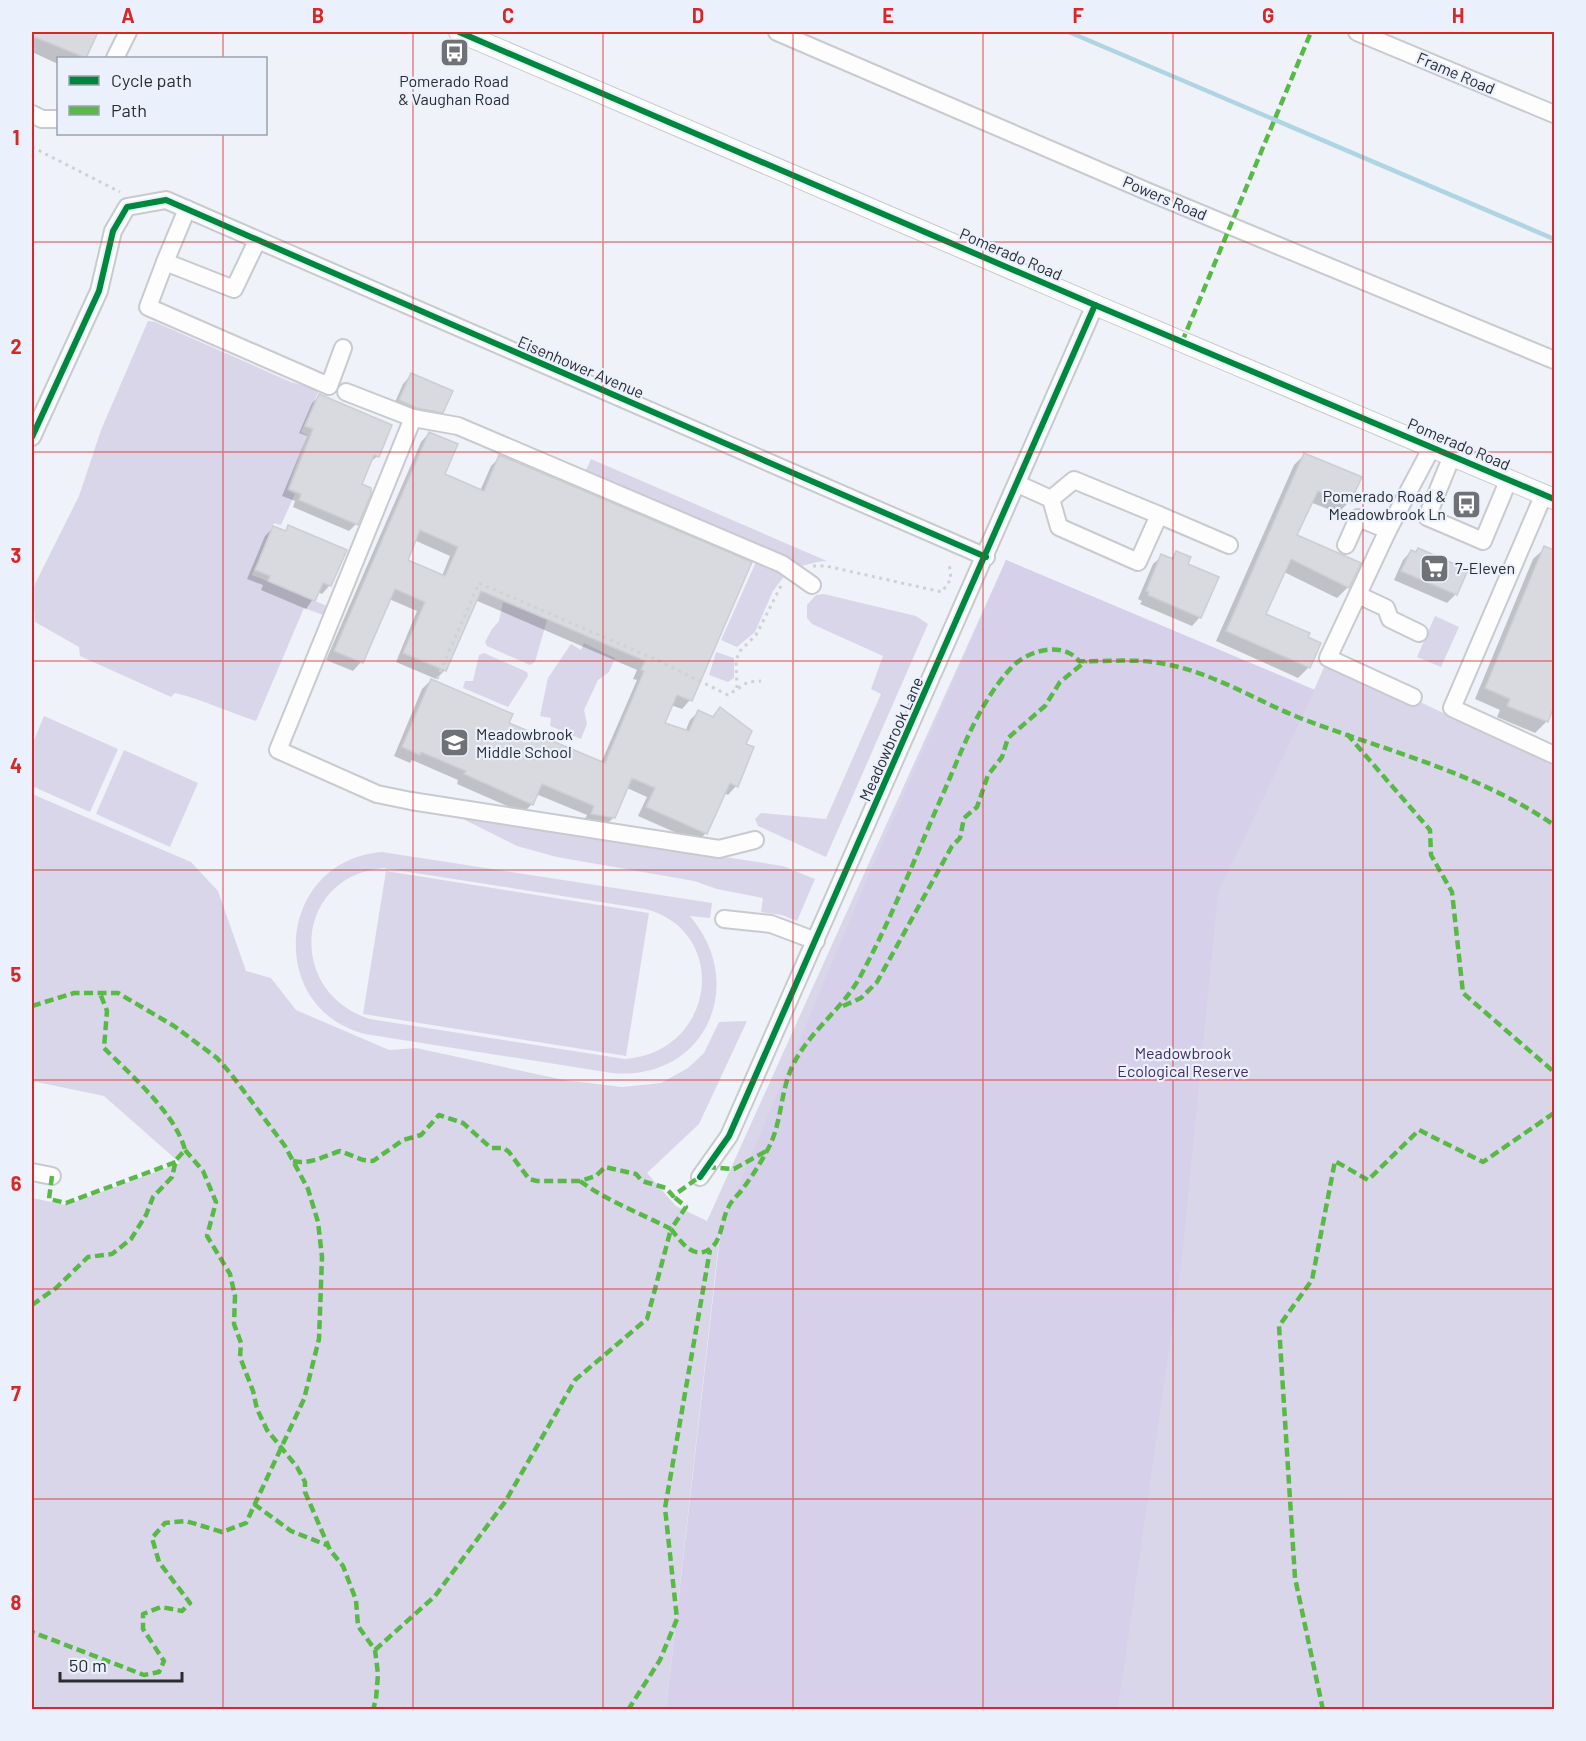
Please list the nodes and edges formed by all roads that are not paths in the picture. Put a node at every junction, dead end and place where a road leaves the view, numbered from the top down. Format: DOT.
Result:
graph roads {
  1 [pos="128,32"];
  2 [pos="459,32"];
  3 [pos="777,32"];
  4 [pos="1357,32"];
  5 [pos="116,57"];
  6 [pos="32,114"];
  7 [pos="1554,114"];
  8 [pos="57,119"];
  9 [pos="187,209"];
  10 [pos="257,241"];
  11 [pos="165,262"];
  12 [pos="1095,305"];
  13 [pos="343,348"];
  14 [pos="1554,360"];
  15 [pos="346,392"];
  16 [pos="413,418"];
  17 [pos="32,437"];
  18 [pos="1432,447"];
  19 [pos="1452,456"];
  20 [pos="1509,479"];
  21 [pos="1018,484"];
  22 [pos="1549,496"];
  23 [pos="1051,499"];
  24 [pos="1160,515"];
  25 [pos="1388,530"];
  26 [pos="1228,545"];
  27 [pos="1346,545"];
  28 [pos="986,557"];
  29 [pos="812,585"];
  30 [pos="1358,595"];
  31 [pos="1419,633"];
  32 [pos="1413,696"];
  33 [pos="1554,755"];
  34 [pos="755,840"];
  35 [pos="724,919"];
  36 [pos="816,941"];
  37 [pos="32,1172"];
  38 [pos="52,1176"];
  39 [pos="700,1177"];
  1 -- 5 [label="street"];
  2 -- 12 [label="main road, Pomerado Road"];
  3 -- 14 [label="street, Powers Road"];
  4 -- 7 [label="street, Frame Road"];
  6 -- 8 [label="street"];
  9 -- 10 [label="street, Eisenhower Avenue"];
  9 -- 11 [label="street"];
  9 -- 17 [label="street, Eisenhower Avenue"];
  10 -- 11 [label="street"];
  10 -- 28 [label="street, Eisenhower Avenue"];
  11 -- 13 [label="street"];
  12 -- 18 [label="main road, Pomerado Road"];
  12 -- 21 [label="street, Meadowbrook Lane"];
  15 -- 16 [label="street"];
  16 -- 29 [label="street"];
  16 -- 34 [label="street"];
  18 -- 19 [label="main road, Pomerado Road"];
  18 -- 25 [label="street"];
  19 -- 20 [label="main road, Pomerado Road"];
  19 -- 20 [label="street"];
  20 -- 22 [label="main road, Pomerado Road"];
  21 -- 23 [label="street"];
  21 -- 28 [label="street, Meadowbrook Lane"];
  22 -- 33 [label="street"];
  23 -- 24 [label="street"];
  23 -- 24 [label="street"];
  24 -- 26 [label="street"];
  25 -- 27 [label="street"];
  25 -- 30 [label="street"];
  28 -- 36 [label="street, Meadowbrook Lane"];
  30 -- 31 [label="street"];
  30 -- 32 [label="street"];
  35 -- 36 [label="street"];
  36 -- 39 [label="street, Meadowbrook Lane"];
  37 -- 38 [label="street"];
}
